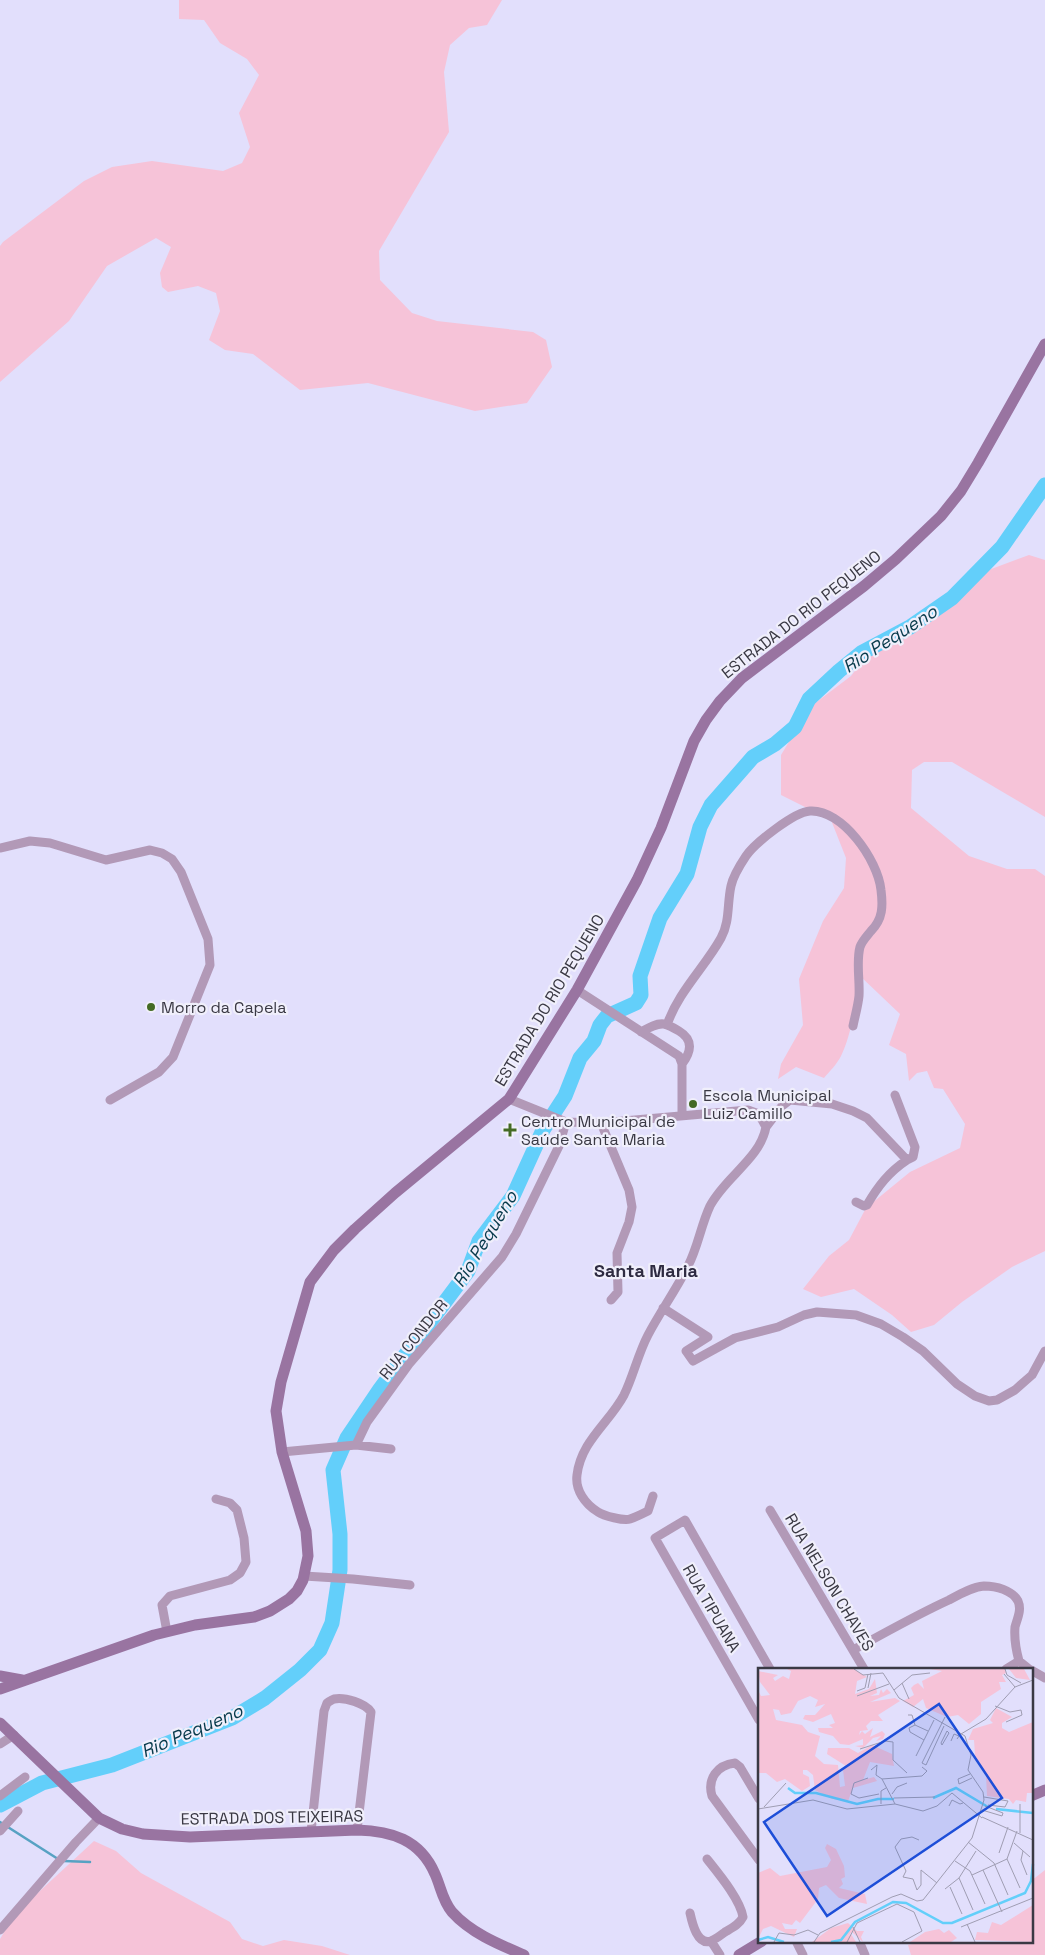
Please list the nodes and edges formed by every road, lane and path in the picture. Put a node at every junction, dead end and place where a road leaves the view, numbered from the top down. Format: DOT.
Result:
graph roads {
  1 [pos="1045,344"];
  2 [pos="0,848"];
  3 [pos="577,990"];
  4 [pos="667,1024"];
  5 [pos="854,1026"];
  6 [pos="641,1032"];
  7 [pos="682,1064"];
  8 [pos="895,1095"];
  9 [pos="509,1099"];
  10 [pos="110,1100"];
  11 [pos="682,1115"];
  12 [pos="563,1121"];
  13 [pos="601,1123"];
  14 [pos="766,1126"];
  15 [pos="907,1160"];
  16 [pos="856,1202"];
  17 [pos="611,1300"];
  18 [pos="663,1308"];
  19 [pos="1045,1351"];
  20 [pos="354,1445"];
  21 [pos="391,1449"];
  22 [pos="282,1452"];
  23 [pos="653,1496"];
  24 [pos="216,1499"];
  25 [pos="770,1510"];
  26 [pos="304,1576"];
  27 [pos="410,1585"];
  28 [pos="167,1632"];
  29 [pos="853,1650"];
  30 [pos="1019,1662"];
  31 [pos="769,1668"];
  32 [pos="863,1668"];
  33 [pos="1008,1668"];
  34 [pos="1027,1668"];
  35 [pos="1032,1671"];
  36 [pos="0,1676"];
  37 [pos="1045,1678"];
  38 [pos="24,1681"];
  39 [pos="4,1688"];
  40 [pos="0,1698"];
  41 [pos="758,1716"];
  42 [pos="5,1725"];
  43 [pos="0,1744"];
  44 [pos="25,1777"];
  45 [pos="1045,1790"];
  46 [pos="0,1796"];
  47 [pos="1032,1796"];
  48 [pos="758,1797"];
  49 [pos="18,1811"];
  50 [pos="99,1818"];
  51 [pos="356,1830"];
  52 [pos="0,1831"];
  53 [pos="311,1832"];
  54 [pos="707,1859"];
  55 [pos="758,1859"];
  56 [pos="690,1913"];
  57 [pos="0,1930"];
  58 [pos="711,1941"];
  59 [pos="761,1942"];
  60 [pos="796,1942"];
  61 [pos="859,1942"];
  62 [pos="752,1952"];
  63 [pos="524,1955"];
  64 [pos="720,1955"];
  65 [pos="739,1955"];
  66 [pos="803,1955"];
  67 [pos="865,1955"];
  1 -- 3 [label="street, ESTRADA DO RIO PEQUENO"];
  2 -- 10 [label="street"];
  3 -- 6 [label="street"];
  3 -- 9 [label="street, ESTRADA DO RIO PEQUENO"];
  4 -- 5 [label="street"];
  4 -- 6 [label="street"];
  4 -- 7 [label="street"];
  6 -- 7 [label="street"];
  7 -- 11 [label="street"];
  8 -- 15 [label="street"];
  9 -- 12 [label="street"];
  9 -- 22 [label="street, ESTRADA DO RIO PEQUENO"];
  11 -- 13 [label="street"];
  11 -- 14 [label="street"];
  12 -- 13 [label="street"];
  12 -- 20 [label="street, RUA CONDOR"];
  13 -- 17 [label="street"];
  14 -- 15 [label="street"];
  14 -- 18 [label="street"];
  15 -- 16 [label="street"];
  18 -- 19 [label="street"];
  18 -- 23 [label="street"];
  20 -- 21 [label="street"];
  20 -- 22 [label="street"];
  22 -- 26 [label="street, ESTRADA DO RIO PEQUENO"];
  24 -- 28 [label="street"];
  25 -- 29 [label="street, RUA NELSON CHAVES"];
  26 -- 27 [label="street"];
  26 -- 28 [label="street, ESTRADA DO RIO PEQUENO"];
  28 -- 38 [label="street, ESTRADA DO RIO PEQUENO"];
  29 -- 30 [label="street"];
  29 -- 32 [label="street, RUA NELSON CHAVES"];
  30 -- 33 [label="street"];
  30 -- 34 [label="street"];
  31 -- 41 [label="street, RUA TIPUANA"];
  35 -- 37 [label="street"];
  36 -- 38 [label="street"];
  38 -- 39 [label="street, ESTRADA DO RIO PEQUENO"];
  39 -- 40 [label="street"];
  42 -- 43 [label="street"];
  42 -- 50 [label="street, ESTRADA DOS TEIXEIRAS"];
  44 -- 46 [label="street"];
  45 -- 47 [label="street"];
  48 -- 55 [label="street"];
  49 -- 52 [label="street"];
  50 -- 53 [label="street, ESTRADA DOS TEIXEIRAS"];
  50 -- 57 [label="street"];
  51 -- 53 [label="street, ESTRADA DOS TEIXEIRAS"];
  51 -- 53 [label="street"];
  51 -- 63 [label="street, ESTRADA DOS TEIXEIRAS"];
  54 -- 58 [label="street"];
  56 -- 58 [label="street"];
  58 -- 64 [label="street"];
  59 -- 62 [label="street"];
  60 -- 66 [label="street"];
  61 -- 67 [label="street"];
  62 -- 65 [label="street"];
}
